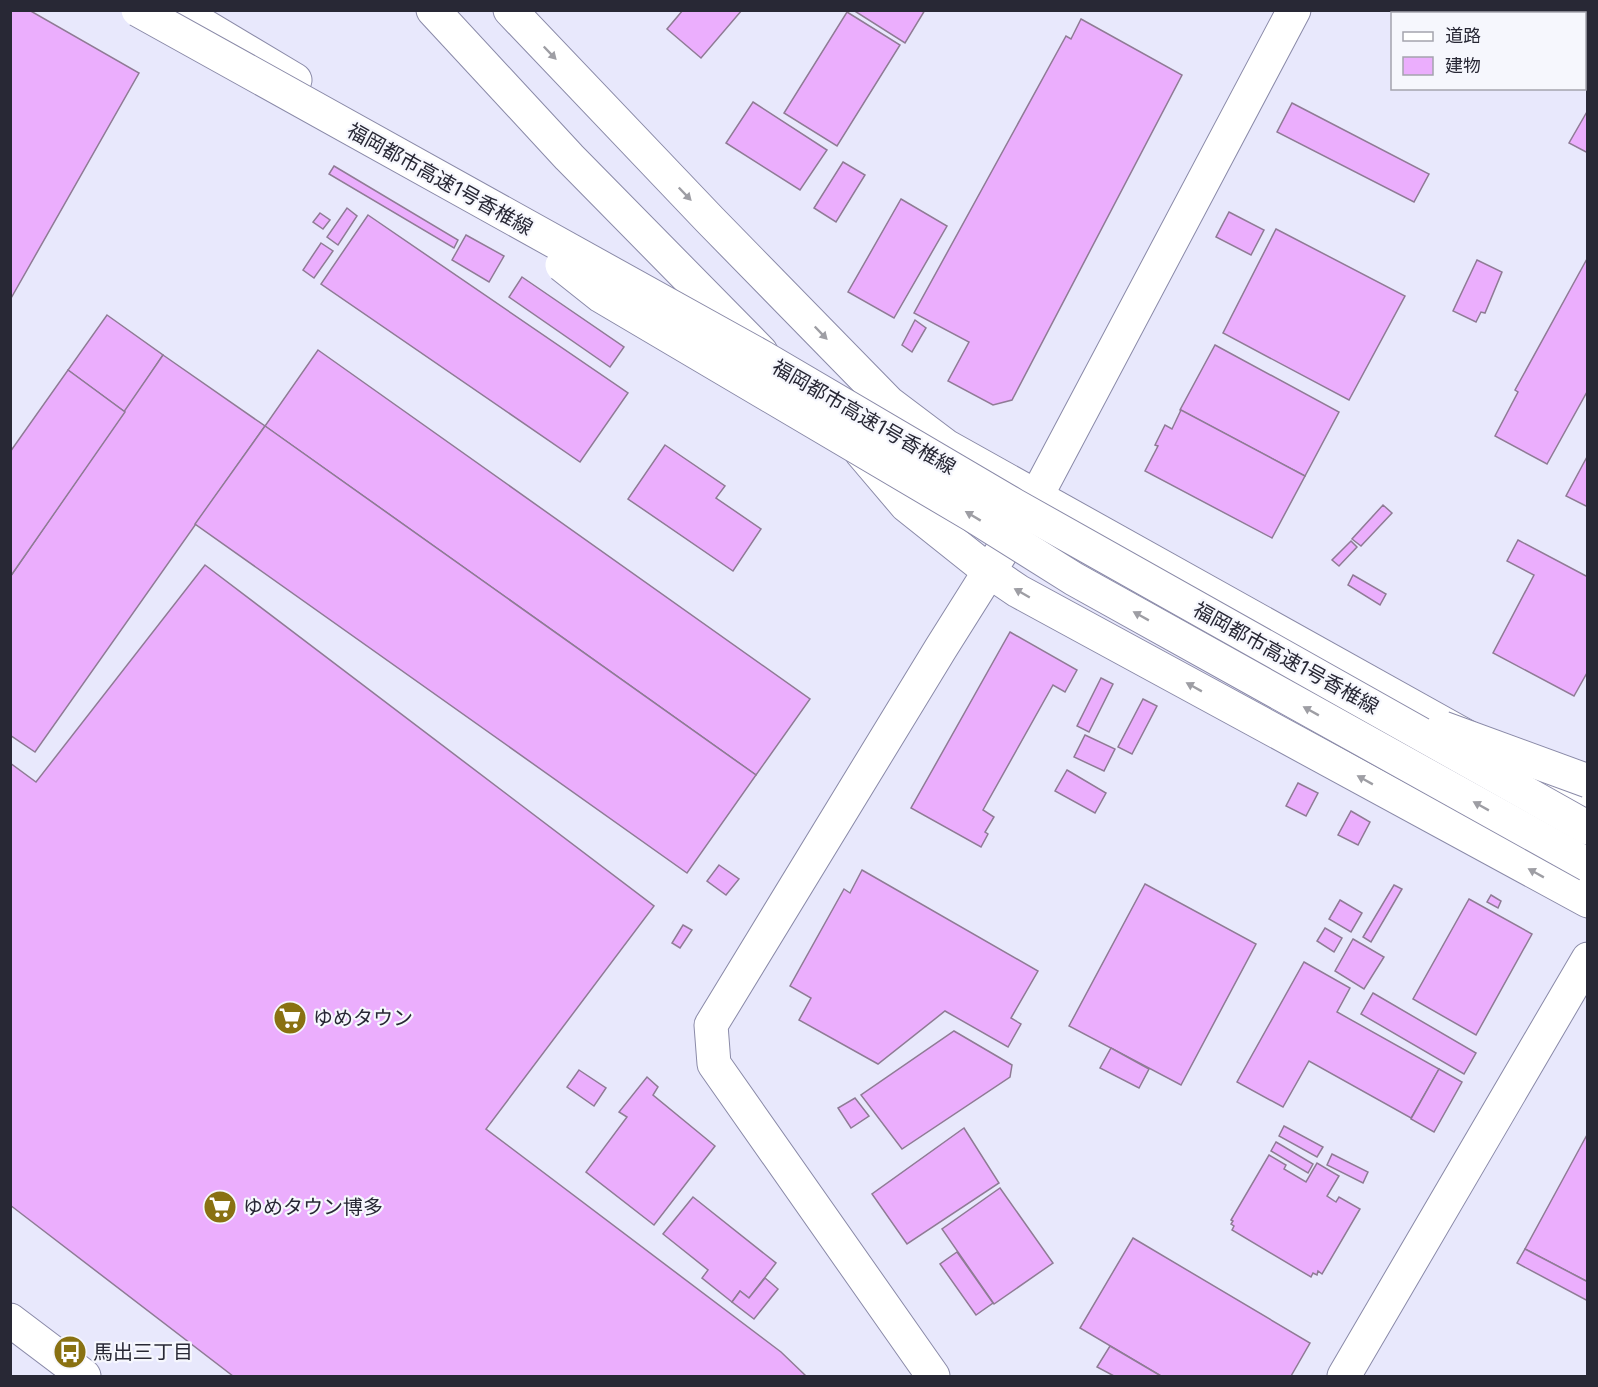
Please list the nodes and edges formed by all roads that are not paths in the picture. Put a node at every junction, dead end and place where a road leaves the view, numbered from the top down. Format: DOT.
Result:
graph roads {
  1 [pos="138,10"];
  2 [pos="178,10"];
  3 [pos="433,10"];
  4 [pos="510,10"];
  5 [pos="1294,10"];
  6 [pos="493,209"];
  7 [pos="1036,497"];
  8 [pos="990,572"];
  9 [pos="1402,713"];
  10 [pos="1587,781"];
  11 [pos="1587,804"];
  12 [pos="1587,816"];
  13 [pos="1587,828"];
  14 [pos="1587,865"];
  15 [pos="1587,901"];
  16 [pos="1587,959"];
  17 [pos="10,1320"];
  18 [pos="84,1377"];
  19 [pos="933,1377"];
  20 [pos="1344,1377"];
  1 -- 6 [label="main road, 福岡都市高速1号香椎線, bridge"];
  2 -- 9 [label="main road, 福岡都市高速1号香椎線"];
  3 -- 8 [label="main road"];
  4 -- 7 [label="main road, one-way"];
  5 -- 7 [label="main road"];
  6 -- 13 [label="main road, 福岡都市高速1号香椎線, bridge"];
  14 -- 6 [label="main road, one-way, bridge"];
  7 -- 8 [label="main road"];
  7 -- 11 [label="main road"];
  15 -- 8 [label="main road, one-way"];
  8 -- 19 [label="main road"];
  9 -- 10 [label="main road, bridge"];
  9 -- 12 [label="main road, 福岡都市高速1号香椎線"];
  16 -- 20 [label="main road"];
  17 -- 18 [label="main road"];
}
